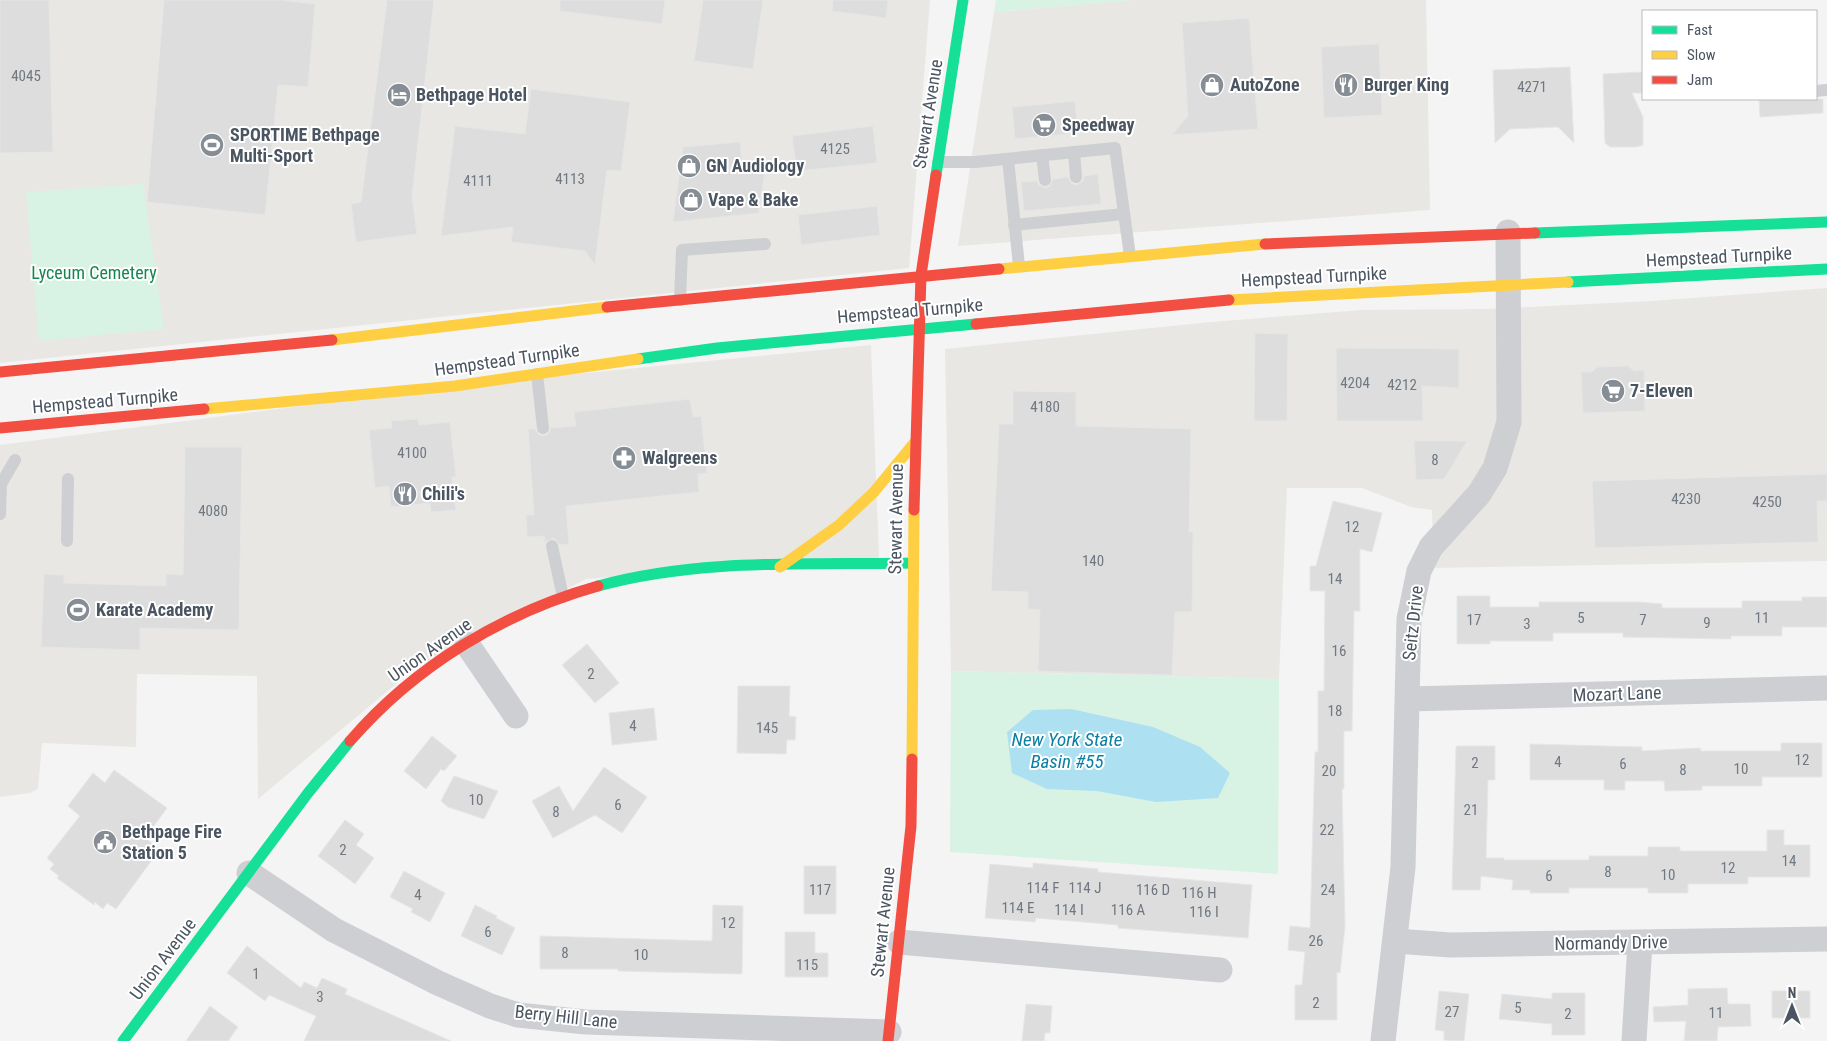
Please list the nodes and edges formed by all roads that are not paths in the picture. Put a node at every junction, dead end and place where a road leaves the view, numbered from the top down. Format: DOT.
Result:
graph roads {
  1 [pos="963,0"];
  2 [pos="1074,152"];
  3 [pos="1042,155"];
  4 [pos="1008,159"];
  5 [pos="938,162"];
  6 [pos="1076,177"];
  7 [pos="1045,180"];
  8 [pos="1124,214"];
  9 [pos="1827,222"];
  10 [pos="1014,225"];
  11 [pos="1508,232"];
  12 [pos="765,244"];
  13 [pos="1130,256"];
  14 [pos="1019,266"];
  15 [pos="1827,269"];
  16 [pos="922,275"];
  17 [pos="1508,285"];
  18 [pos="680,300"];
  19 [pos="919,328"];
  20 [pos="0,372"];
  21 [pos="537,374"];
  22 [pos="0,428"];
  23 [pos="543,428"];
  24 [pos="915,442"];
  25 [pos="16,460"];
  26 [pos="68,479"];
  27 [pos="0,514"];
  28 [pos="67,541"];
  29 [pos="552,546"];
  30 [pos="913,563"];
  31 [pos="780,567"];
  32 [pos="563,597"];
  33 [pos="467,644"];
  34 [pos="1827,688"];
  35 [pos="1408,699"];
  36 [pos="516,716"];
  37 [pos="249,873"];
  38 [pos="1827,939"];
  39 [pos="1395,941"];
  40 [pos="899,942"];
  41 [pos="1640,943"];
  42 [pos="1220,970"];
  43 [pos="889,1036"];
  44 [pos="123,1041"];
  45 [pos="1383,1041"];
  46 [pos="1634,1041"];
  1 -- 5 [label="main road, Stewart Avenue"];
  2 -- 3 [label="lane"];
  2 -- 6 [label="lane"];
  2 -- 8 [label="lane"];
  3 -- 4 [label="lane"];
  3 -- 7 [label="lane"];
  4 -- 5 [label="lane"];
  4 -- 10 [label="lane"];
  5 -- 16 [label="main road, Stewart Avenue"];
  8 -- 10 [label="lane"];
  8 -- 13 [label="lane"];
  9 -- 11 [label="main road, Hempstead Turnpike"];
  10 -- 14 [label="lane"];
  11 -- 13 [label="main road, Hempstead Turnpike"];
  11 -- 17 [label="street, Seitz Drive"];
  12 -- 18 [label="lane"];
  13 -- 14 [label="main road, Hempstead Turnpike"];
  14 -- 16 [label="main road, Hempstead Turnpike"];
  15 -- 17 [label="main road, Hempstead Turnpike"];
  16 -- 18 [label="main road, Hempstead Turnpike"];
  16 -- 19 [label="main road, Stewart Avenue"];
  17 -- 19 [label="main road, Hempstead Turnpike"];
  17 -- 35 [label="street, Seitz Drive"];
  18 -- 20 [label="main road, Hempstead Turnpike"];
  19 -- 21 [label="main road, Hempstead Turnpike"];
  19 -- 24 [label="main road, Stewart Avenue"];
  21 -- 22 [label="main road, Hempstead Turnpike"];
  21 -- 23 [label="lane"];
  24 -- 30 [label="main road, Stewart Avenue"];
  24 -- 31 [label="main road"];
  25 -- 27 [label="lane"];
  26 -- 28 [label="lane"];
  29 -- 32 [label="lane"];
  30 -- 31 [label="main road, Union Avenue"];
  30 -- 40 [label="main road, Stewart Avenue"];
  31 -- 32 [label="main road, Union Avenue"];
  32 -- 33 [label="main road, Union Avenue"];
  33 -- 36 [label="street"];
  33 -- 37 [label="main road, Union Avenue"];
  34 -- 35 [label="street, Mozart Lane"];
  35 -- 39 [label="street, Seitz Drive"];
  37 -- 43 [label="street, Berry Hill Lane"];
  37 -- 44 [label="main road, Union Avenue"];
  38 -- 41 [label="street, Normandy Drive"];
  39 -- 41 [label="street, Normandy Drive"];
  39 -- 45 [label="street, Seitz Drive"];
  40 -- 42 [label="street"];
  40 -- 43 [label="main road, Stewart Avenue"];
  41 -- 46 [label="street"];
}
